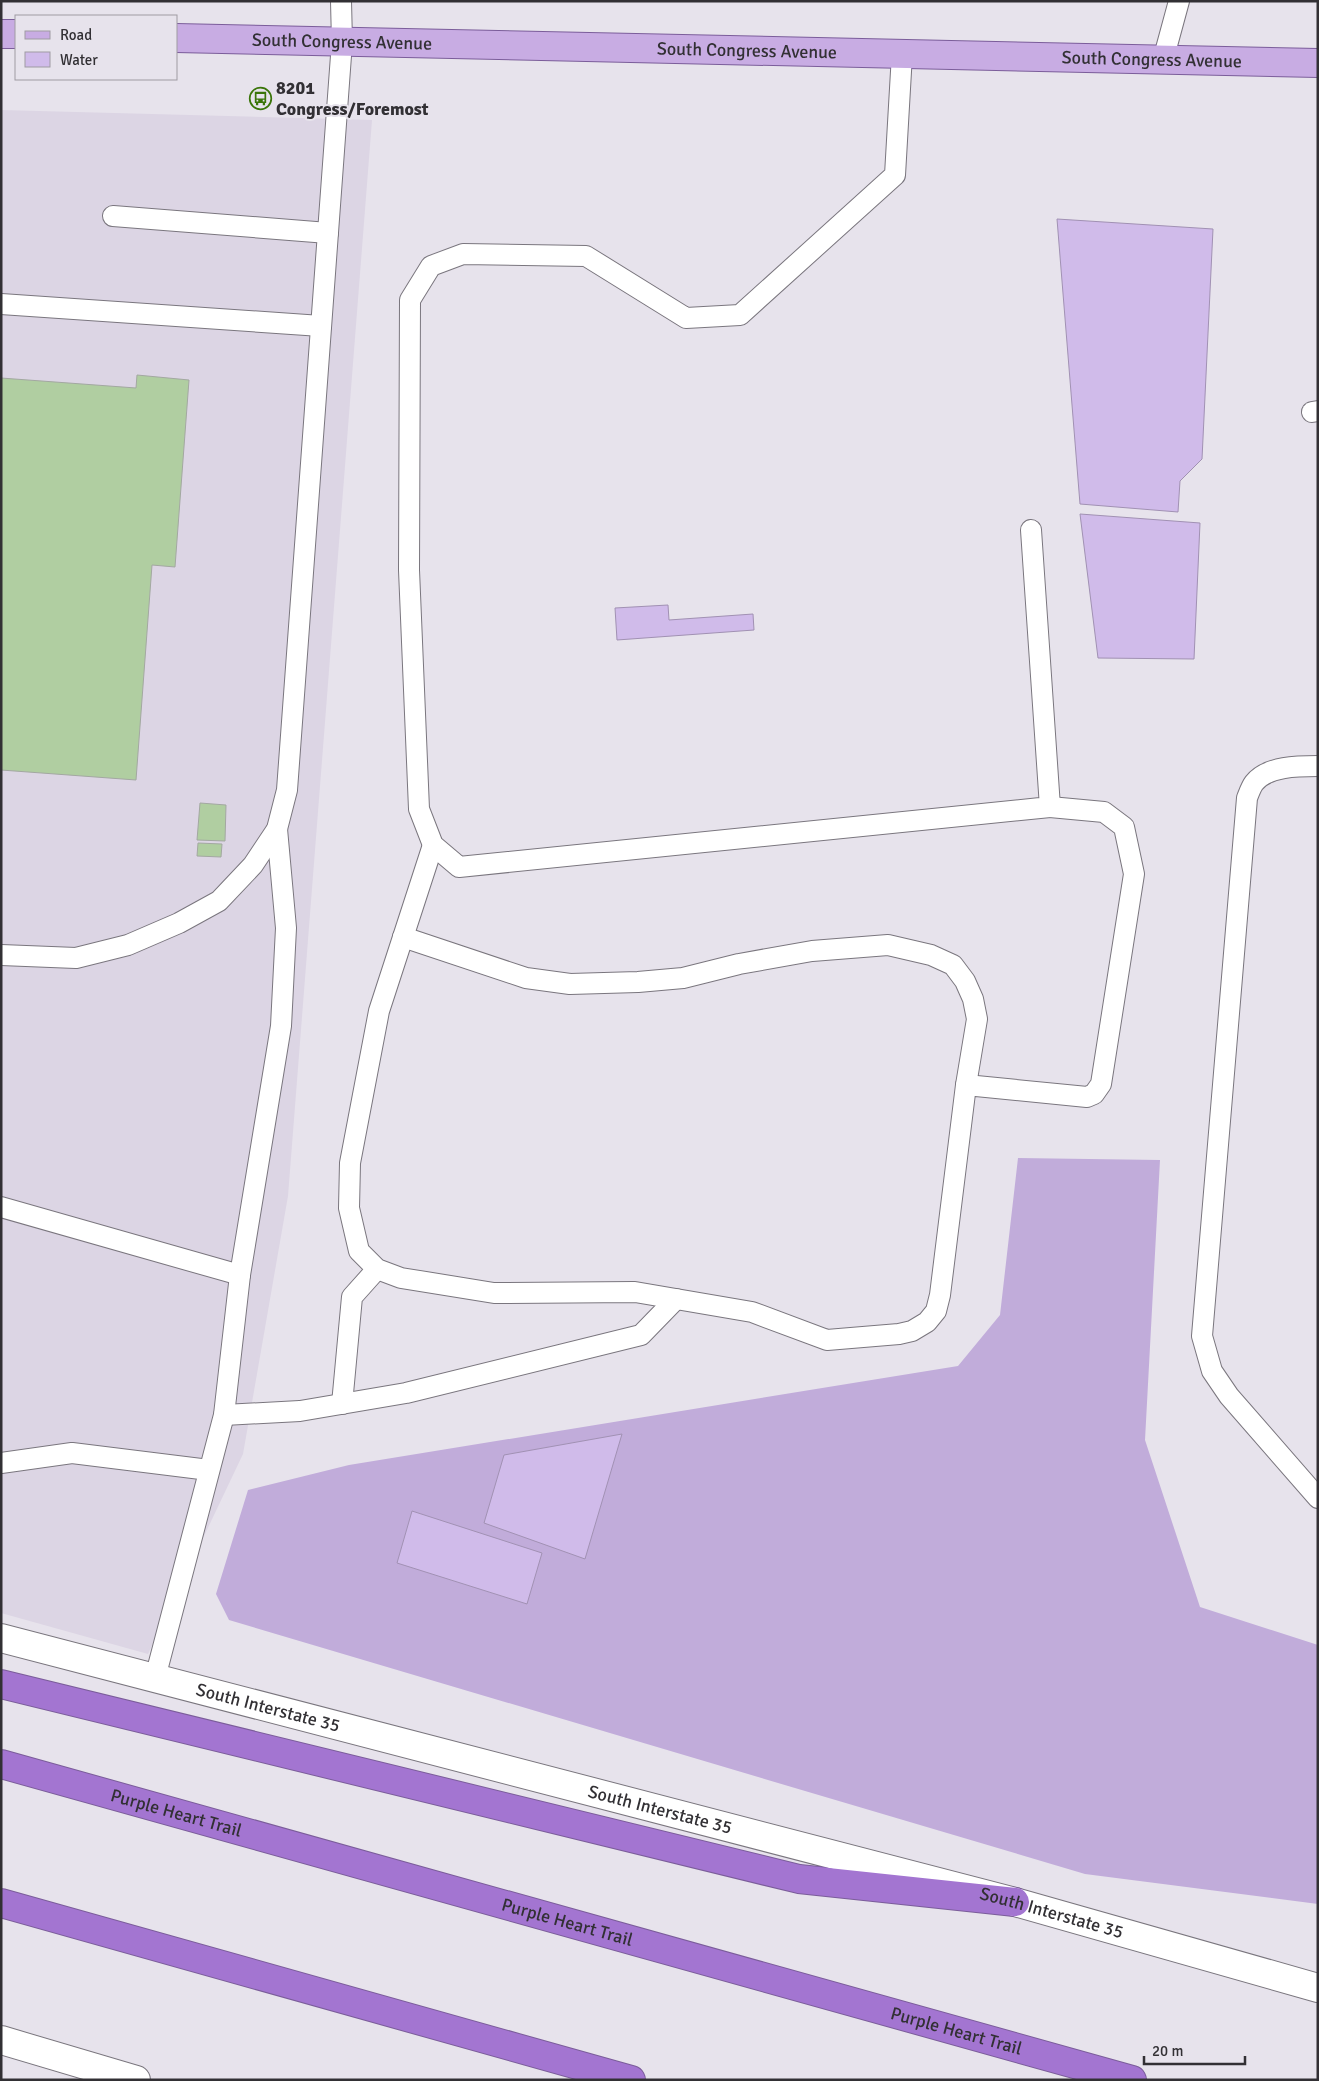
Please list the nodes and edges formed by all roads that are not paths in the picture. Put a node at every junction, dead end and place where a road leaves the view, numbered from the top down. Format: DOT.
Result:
graph roads {
  1 [pos="341,1"];
  2 [pos="1179,1"];
  3 [pos="1,34"];
  4 [pos="15,34"];
  5 [pos="178,38"];
  6 [pos="342,42"];
  7 [pos="902,54"];
  8 [pos="1163,60"];
  9 [pos="1318,63"];
  10 [pos="113,216"];
  11 [pos="328,233"];
  12 [pos="1,304"];
  13 [pos="321,326"];
  14 [pos="1031,530"];
  15 [pos="1318,766"];
  16 [pos="1050,807"];
  17 [pos="276,829"];
  18 [pos="433,845"];
  19 [pos="403,937"];
  20 [pos="1,956"];
  21 [pos="966,1085"];
  22 [pos="1,1207"];
  23 [pos="377,1269"];
  24 [pos="240,1275"];
  25 [pos="676,1299"];
  26 [pos="342,1404"];
  27 [pos="224,1415"];
  28 [pos="1,1463"];
  29 [pos="209,1470"];
  30 [pos="1318,1498"];
  31 [pos="1,1638"];
  32 [pos="155,1678"];
  33 [pos="1,1684"];
  34 [pos="1,1764"];
  35 [pos="1015,1902"];
  36 [pos="1,1903"];
  37 [pos="1318,1988"];
  38 [pos="1,2040"];
  39 [pos="123,2078"];
  40 [pos="631,2080"];
  41 [pos="1132,2080"];
  1 -- 6 [label="lane"];
  2 -- 8 [label="lane"];
  3 -- 4 [label="main road"];
  5 -- 6 [label="main road, South Congress Avenue"];
  6 -- 7 [label="main road, South Congress Avenue"];
  6 -- 11 [label="lane"];
  7 -- 8 [label="main road, South Congress Avenue"];
  7 -- 18 [label="lane"];
  8 -- 9 [label="main road, South Congress Avenue"];
  10 -- 11 [label="lane"];
  11 -- 13 [label="lane"];
  12 -- 13 [label="lane"];
  13 -- 17 [label="lane"];
  14 -- 16 [label="lane"];
  15 -- 30 [label="lane"];
  16 -- 18 [label="lane"];
  16 -- 21 [label="lane"];
  17 -- 20 [label="lane"];
  17 -- 24 [label="lane"];
  18 -- 19 [label="lane"];
  19 -- 21 [label="lane"];
  19 -- 23 [label="lane"];
  21 -- 25 [label="lane"];
  22 -- 24 [label="lane"];
  23 -- 25 [label="lane"];
  23 -- 26 [label="lane"];
  24 -- 27 [label="lane"];
  25 -- 26 [label="lane"];
  26 -- 27 [label="lane"];
  27 -- 29 [label="lane"];
  28 -- 29 [label="lane"];
  29 -- 32 [label="lane"];
  31 -- 32 [label="main road, South Interstate 35"];
  32 -- 35 [label="main road, South Interstate 35"];
  33 -- 35 [label="highway"];
  34 -- 41 [label="highway, Purple Heart Trail"];
  35 -- 37 [label="main road, South Interstate 35"];
  36 -- 40 [label="highway"];
  38 -- 39 [label="main road"];
}
